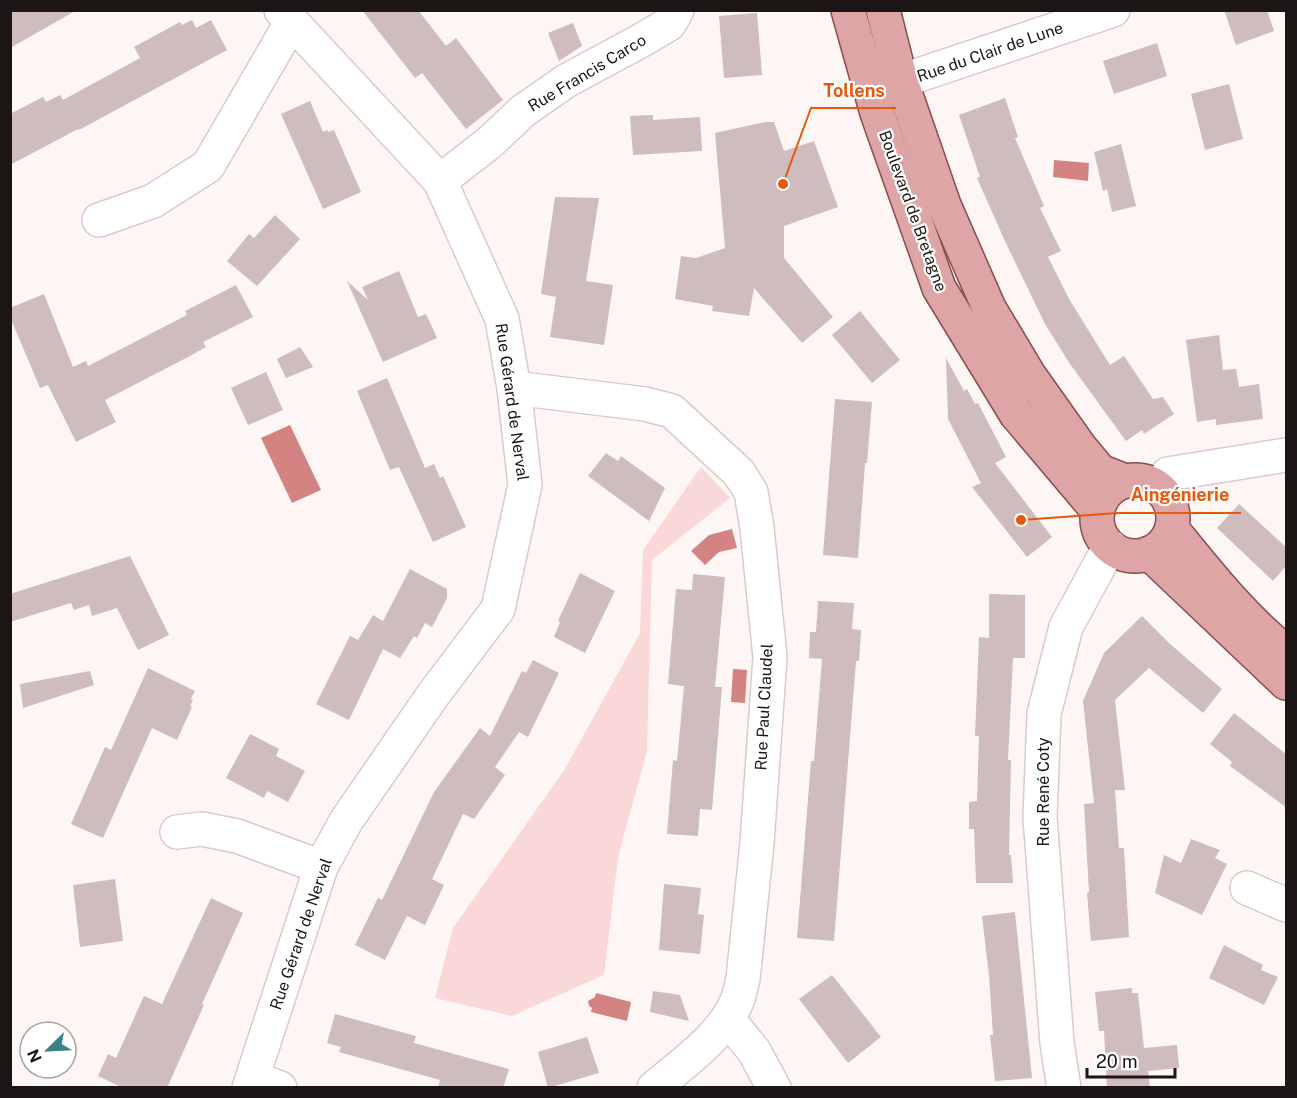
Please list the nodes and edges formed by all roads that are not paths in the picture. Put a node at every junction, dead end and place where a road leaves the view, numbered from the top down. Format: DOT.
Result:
graph roads {
  1 [pos="677,10"];
  2 [pos="848,10"];
  3 [pos="883,10"];
  4 [pos="1113,10"];
  5 [pos="286,17"];
  6 [pos="901,81"];
  7 [pos="440,181"];
  8 [pos="99,220"];
  9 [pos="514,388"];
  10 [pos="1287,455"];
  11 [pos="1125,481"];
  12 [pos="1161,489"];
  13 [pos="1098,511"];
  14 [pos="1172,529"];
  15 [pos="1110,546"];
  16 [pos="1149,553"];
  17 [pos="1287,652"];
  18 [pos="1287,683"];
  19 [pos="177,832"];
  20 [pos="321,867"];
  21 [pos="1247,888"];
  22 [pos="1287,905"];
  23 [pos="728,1019"];
  24 [pos="261,1084"];
  25 [pos="654,1088"];
  26 [pos="774,1088"];
  27 [pos="1064,1088"];
  1 -- 7 [label="street, Rue Francis Carco"];
  2 -- 13 [label="main road, Boulevard de Bretagne"];
  3 -- 6 [label="main road, Boulevard de Bretagne"];
  4 -- 6 [label="street, Rue du Clair de Lune"];
  5 -- 7 [label="street, Rue Gérard de Nerval"];
  5 -- 8 [label="street"];
  6 -- 11 [label="main road, Boulevard de Bretagne"];
  7 -- 9 [label="street, Rue Gérard de Nerval"];
  9 -- 20 [label="street, Rue Gérard de Nerval"];
  9 -- 23 [label="street, Rue Paul Claudel"];
  10 -- 12 [label="street"];
  11 -- 12 [label="main road"];
  11 -- 13 [label="main road"];
  12 -- 14 [label="main road"];
  13 -- 15 [label="main road"];
  14 -- 16 [label="main road"];
  14 -- 17 [label="main road"];
  15 -- 16 [label="main road"];
  15 -- 27 [label="street, Rue René Coty"];
  16 -- 18 [label="main road"];
  19 -- 20 [label="street"];
  20 -- 24 [label="street, Rue Gérard de Nerval"];
  21 -- 22 [label="street"];
  23 -- 25 [label="street, Rue Paul Claudel"];
  23 -- 26 [label="street"];
}
